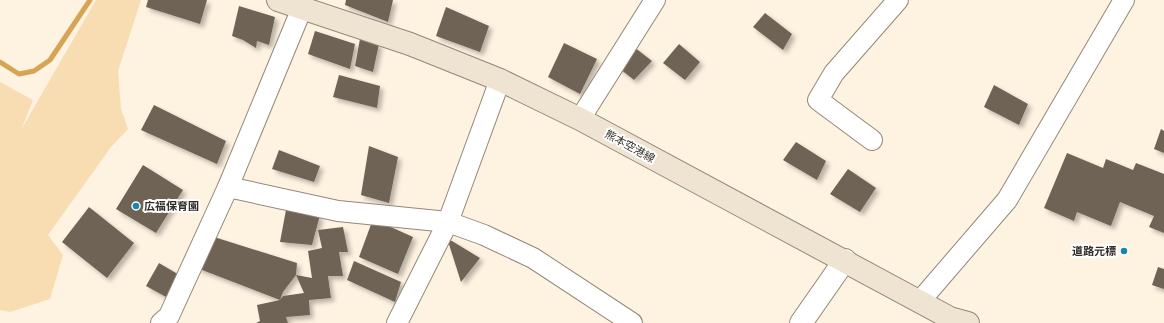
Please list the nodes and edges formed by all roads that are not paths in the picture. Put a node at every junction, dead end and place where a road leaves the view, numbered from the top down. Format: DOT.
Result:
graph roads {
  1 [pos="278,0"];
  2 [pos="655,0"];
  3 [pos="898,0"];
  4 [pos="1124,0"];
  5 [pos="302,8"];
  6 [pos="500,80"];
  7 [pos="580,119"];
  8 [pos="872,140"];
  9 [pos="228,187"];
  10 [pos="448,222"];
  11 [pos="845,260"];
  12 [pos="920,301"];
  13 [pos="169,320"];
  14 [pos="397,323"];
  15 [pos="632,323"];
  16 [pos="801,323"];
  17 [pos="968,323"];
  1 -- 5 [label="main road, 熊本空港線"];
  2 -- 7 [label="street"];
  3 -- 8 [label="street"];
  4 -- 12 [label="street"];
  5 -- 6 [label="main road, 熊本空港線"];
  5 -- 9 [label="street"];
  6 -- 7 [label="main road, 熊本空港線"];
  6 -- 10 [label="street"];
  7 -- 11 [label="main road, 熊本空港線"];
  9 -- 10 [label="street"];
  9 -- 13 [label="street"];
  10 -- 14 [label="street"];
  10 -- 15 [label="street"];
  11 -- 12 [label="main road, 熊本空港線"];
  11 -- 16 [label="street"];
  12 -- 17 [label="main road, 熊本空港線"];
}
